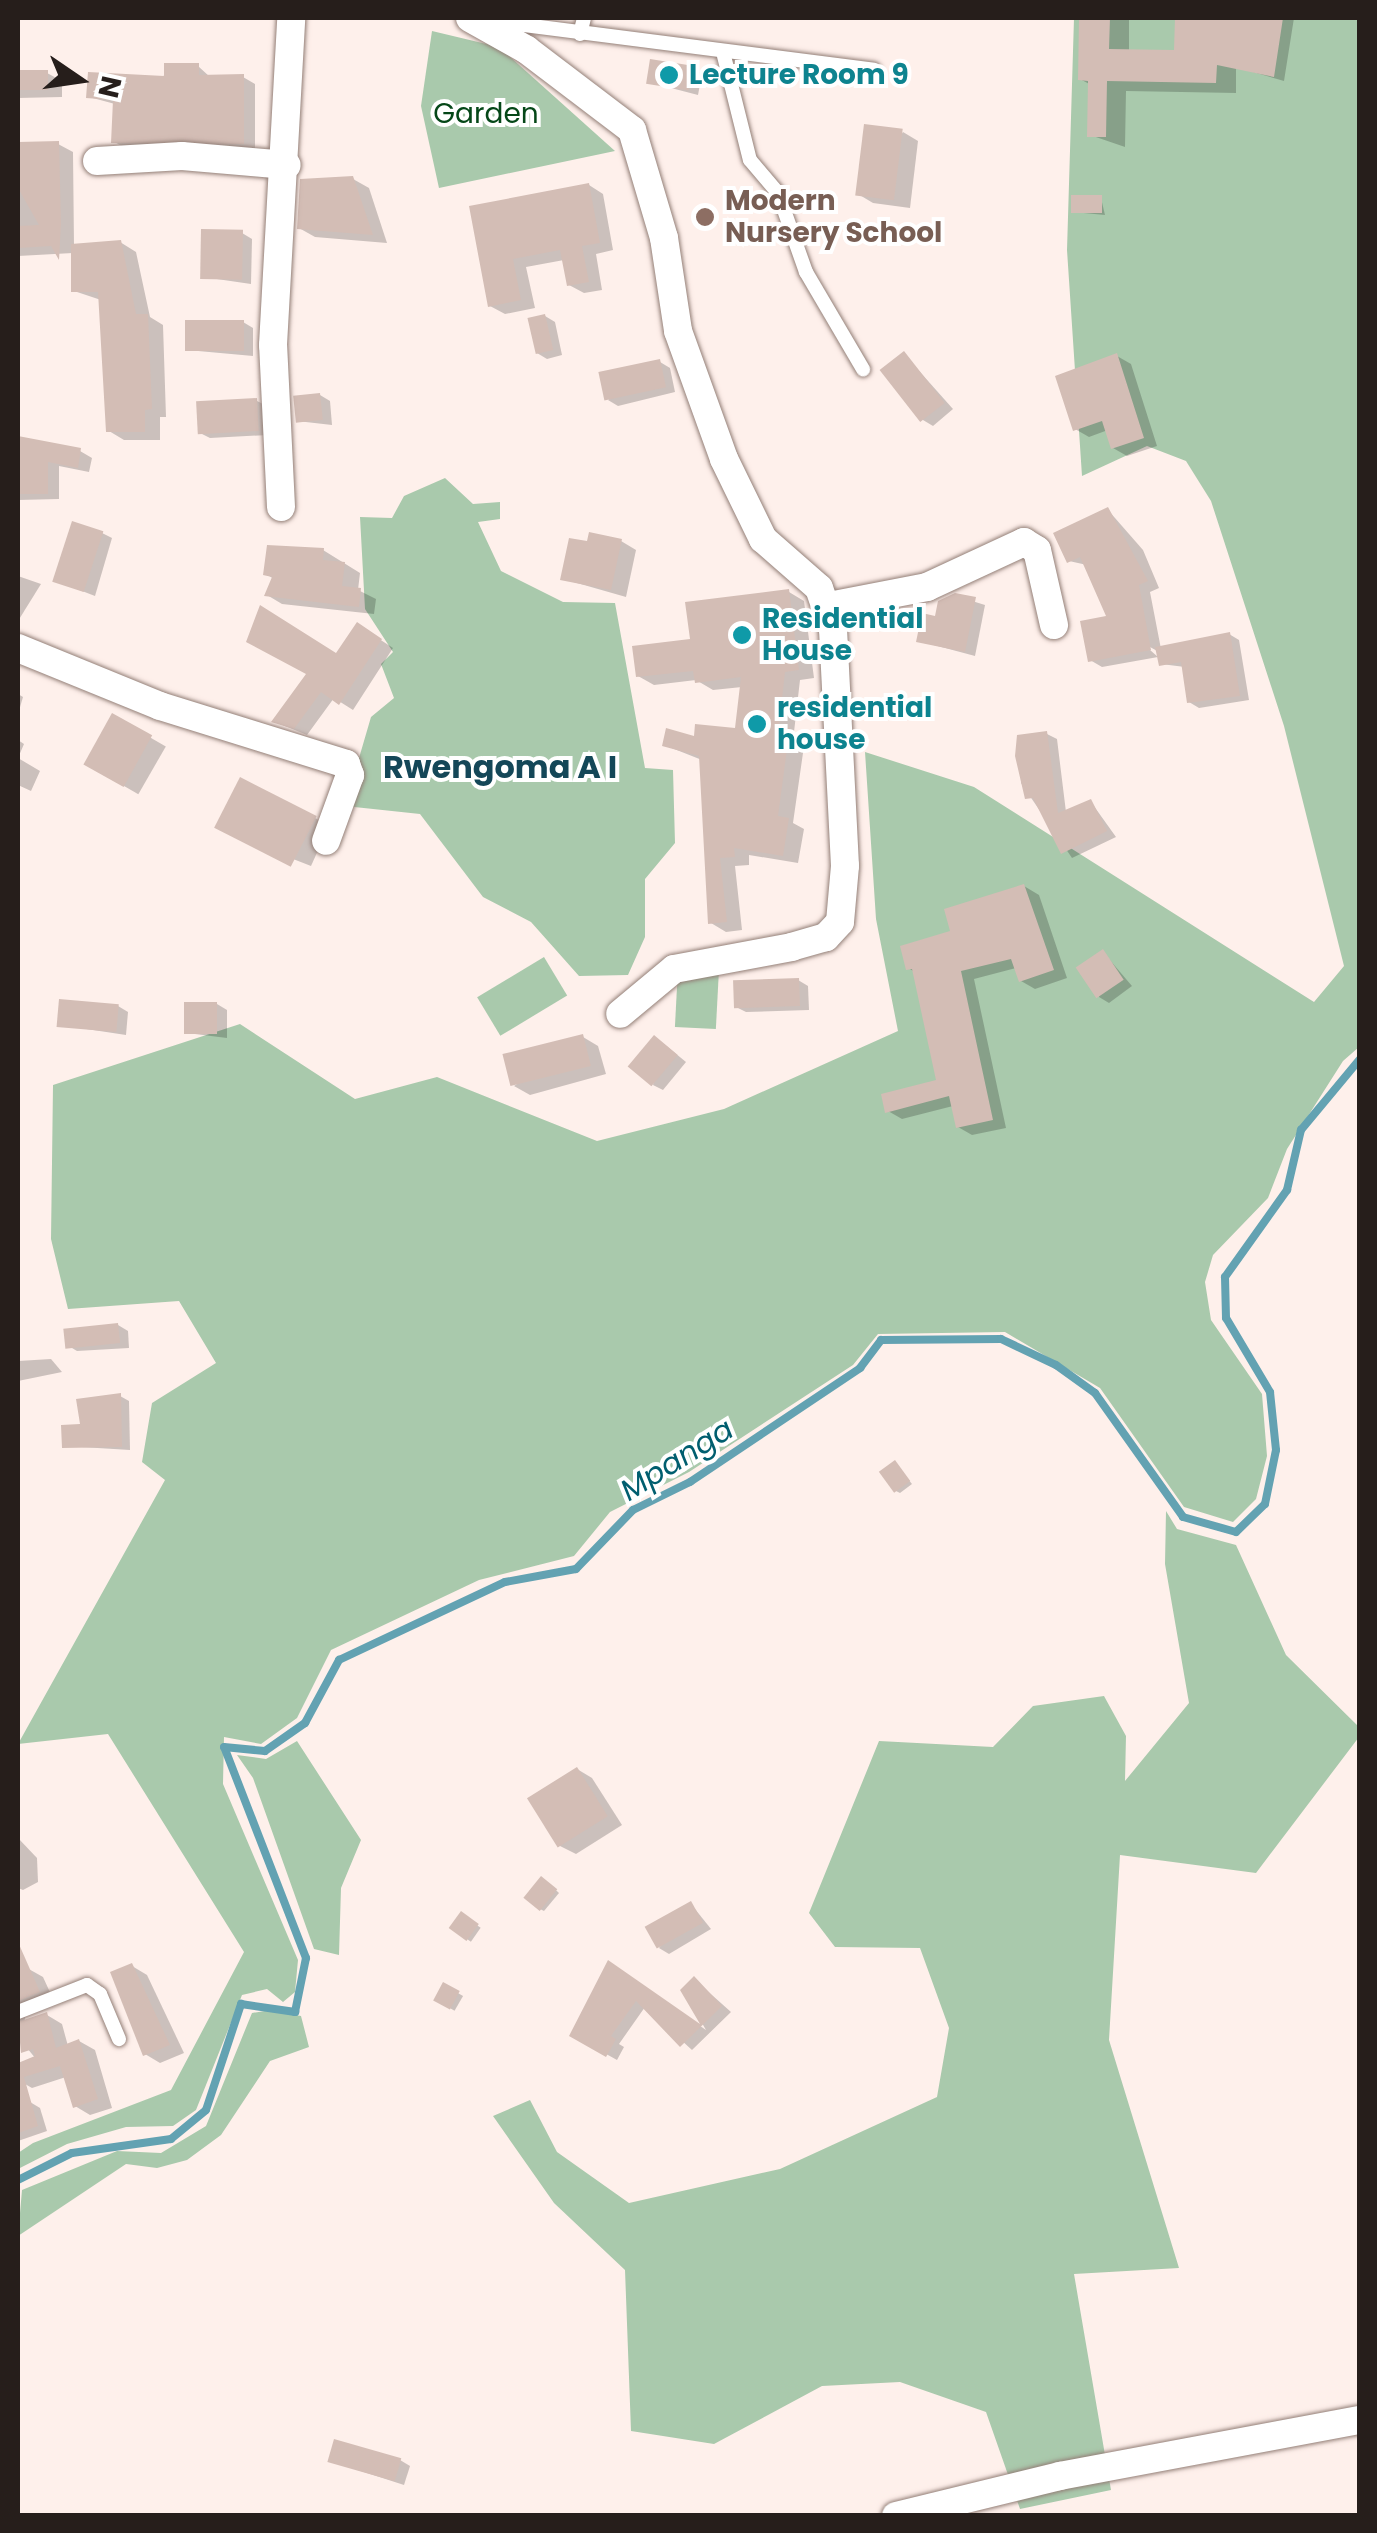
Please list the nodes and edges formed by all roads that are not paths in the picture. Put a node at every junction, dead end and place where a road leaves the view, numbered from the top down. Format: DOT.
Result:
graph roads {
  1 [pos="292,18"];
  2 [pos="470,18"];
  3 [pos="477,18"];
  4 [pos="584,18"];
  5 [pos="580,34"];
  6 [pos="723,52"];
  7 [pos="874,70"];
  8 [pos="97,161"];
  9 [pos="287,165"];
  10 [pos="863,368"];
  11 [pos="281,507"];
  12 [pos="828,606"];
  13 [pos="1054,624"];
  14 [pos="18,648"];
  15 [pos="326,841"];
  16 [pos="620,1014"];
  17 [pos="18,2012"];
  18 [pos="120,2038"];
  19 [pos="1360,2420"];
  20 [pos="896,2516"];
  1 -- 9 [label="street"];
  2 -- 12 [label="street"];
  3 -- 5 [label="lane"];
  4 -- 5 [label="lane"];
  5 -- 6 [label="lane"];
  6 -- 7 [label="lane"];
  6 -- 10 [label="lane"];
  8 -- 9 [label="street"];
  9 -- 11 [label="street"];
  12 -- 13 [label="street"];
  12 -- 16 [label="street"];
  14 -- 15 [label="street"];
  17 -- 18 [label="lane"];
  19 -- 20 [label="street"];
}
